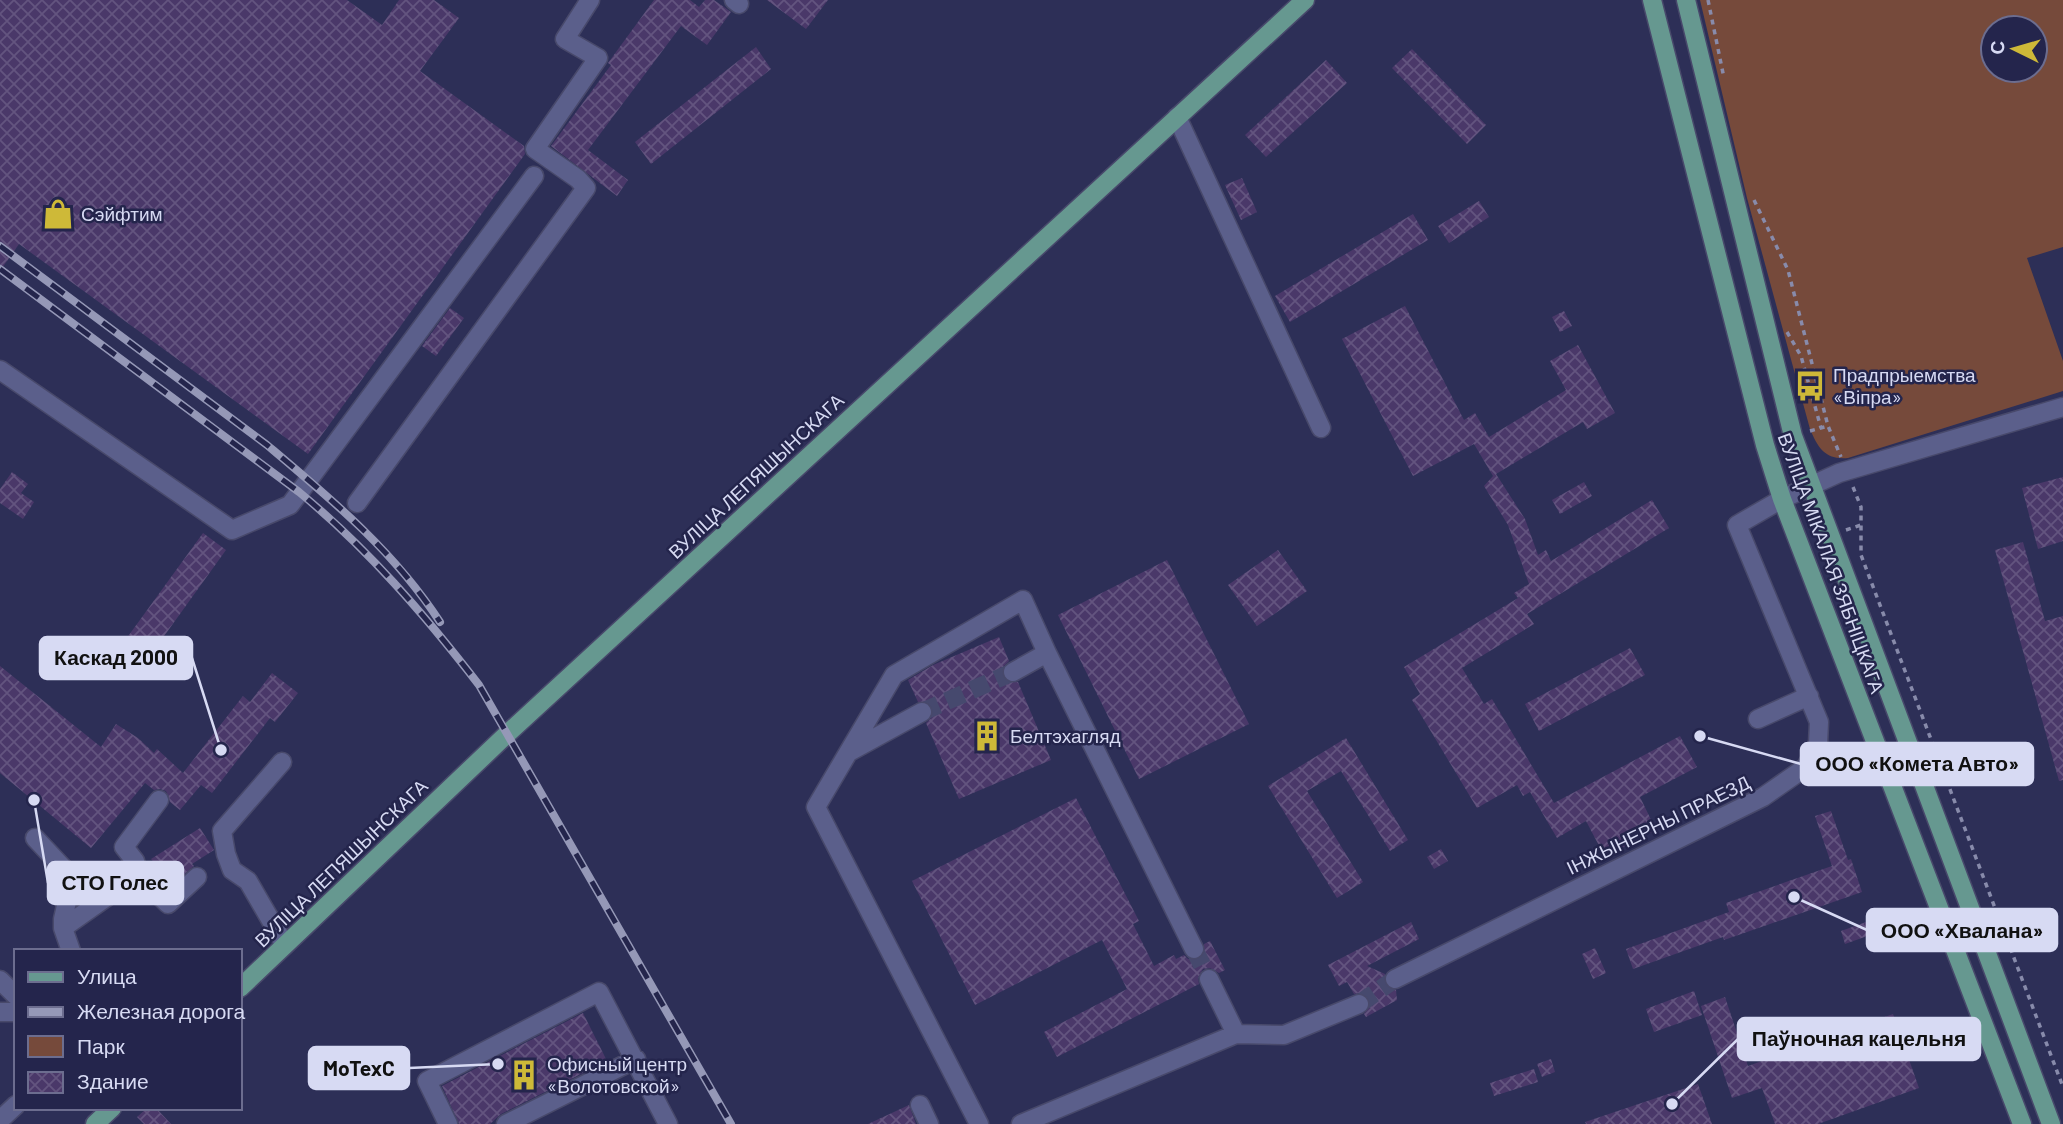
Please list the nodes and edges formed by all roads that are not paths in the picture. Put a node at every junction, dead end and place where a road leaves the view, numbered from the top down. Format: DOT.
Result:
graph roads {
  1 [pos="590,0"];
  2 [pos="1305,0"];
  3 [pos="1652,0"];
  4 [pos="1686,0"];
  5 [pos="1177,117"];
  6 [pos="534,176"];
  7 [pos="0,370"];
  8 [pos="2063,407"];
  9 [pos="1321,428"];
  10 [pos="1810,486"];
  11 [pos="1782,499"];
  12 [pos="358,503"];
  13 [pos="1047,653"];
  14 [pos="1013,672"];
  15 [pos="1809,696"];
  16 [pos="922,712"];
  17 [pos="1758,719"];
  18 [pos="849,752"];
  19 [pos="282,762"];
  20 [pos="159,800"];
  21 [pos="35,838"];
  22 [pos="138,875"];
  23 [pos="197,877"];
  24 [pos="63,928"];
  25 [pos="285,946"];
  26 [pos="70,949"];
  27 [pos="1194,949"];
  28 [pos="1209,979"];
  29 [pos="1395,979"];
  30 [pos="0,981"];
  31 [pos="242,986"];
  32 [pos="14,994"];
  33 [pos="1359,1004"];
  34 [pos="1236,1034"];
  35 [pos="636,1059"];
  36 [pos="920,1105"];
  37 [pos="14,1107"];
  38 [pos="110,1110"];
  39 [pos="0,1120"];
  40 [pos="94,1124"];
  41 [pos="448,1124"];
  42 [pos="506,1124"];
  43 [pos="668,1124"];
  44 [pos="929,1124"];
  45 [pos="979,1124"];
  46 [pos="1021,1124"];
  47 [pos="2022,1124"];
  48 [pos="2051,1124"];
  1 -- 12 [label="street"];
  2 -- 5 [label="main road, ВУЛІЦА ЛЕПЯШЫНСКАГА"];
  3 -- 11 [label="main road, ВУЛІЦА МІКАЛАЯ ЗЯБНІЦКАГА"];
  4 -- 10 [label="main road, ВУЛІЦА МІКАЛАЯ ЗЯБНІЦКАГА"];
  5 -- 9 [label="street"];
  5 -- 25 [label="main road, ВУЛІЦА ЛЕПЯШЫНСКАГА"];
  6 -- 7 [label="street"];
  8 -- 10 [label="street"];
  10 -- 11 [label="street"];
  10 -- 48 [label="main road, ВУЛІЦА МІКАЛАЯ ЗЯБНІЦКАГА"];
  11 -- 15 [label="street, ІНЖЫНЕРНЫ ПРАЕЗД"];
  11 -- 47 [label="main road, ВУЛІЦА МІКАЛАЯ ЗЯБНІЦКАГА"];
  13 -- 14 [label="street"];
  13 -- 18 [label="street"];
  13 -- 27 [label="street"];
  15 -- 17 [label="street"];
  15 -- 29 [label="street, ІНЖЫНЕРНЫ ПРАЕЗД"];
  16 -- 18 [label="street"];
  18 -- 45 [label="street"];
  19 -- 25 [label="street"];
  20 -- 22 [label="street"];
  21 -- 24 [label="street"];
  22 -- 23 [label="street"];
  22 -- 24 [label="street"];
  24 -- 26 [label="street"];
  25 -- 31 [label="main road, ВУЛІЦА ЛЕПЯШЫНСКАГА"];
  28 -- 34 [label="street"];
  30 -- 32 [label="street"];
  33 -- 34 [label="street"];
  34 -- 46 [label="street"];
  35 -- 41 [label="street"];
  35 -- 42 [label="street"];
  35 -- 43 [label="street"];
  36 -- 44 [label="street"];
  37 -- 39 [label="street"];
  38 -- 40 [label="main road"];
}
